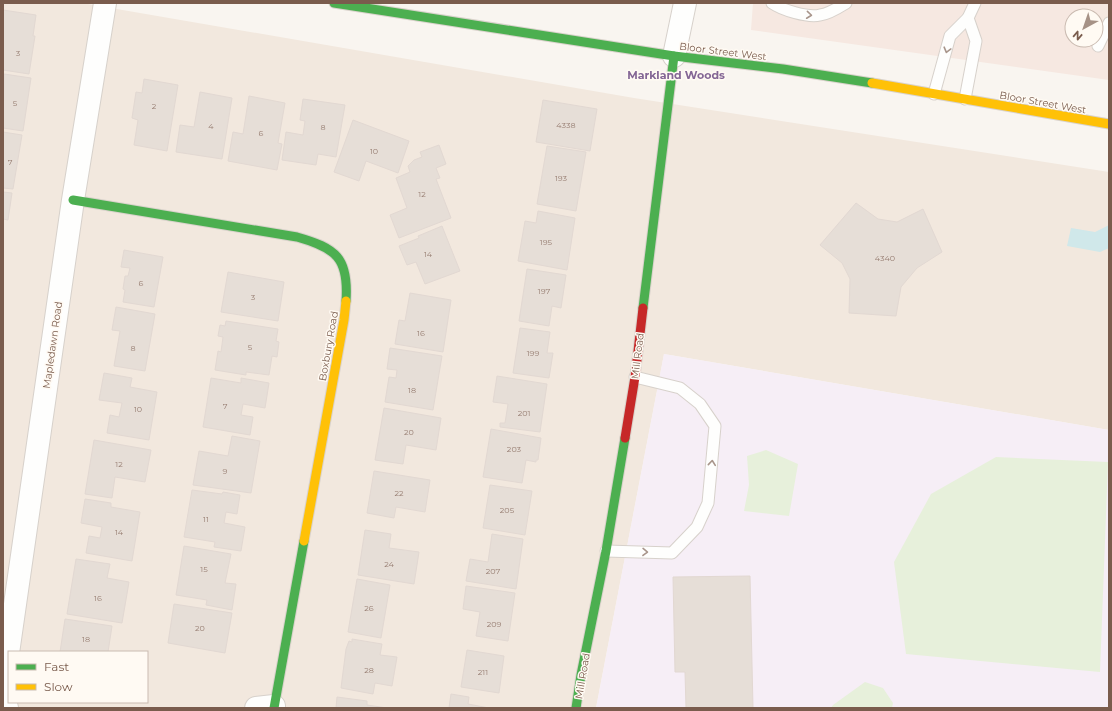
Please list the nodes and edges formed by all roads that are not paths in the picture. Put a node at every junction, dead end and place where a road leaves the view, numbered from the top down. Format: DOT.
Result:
graph roads {
  1 [pos="105,3"];
  2 [pos="334,3"];
  3 [pos="685,3"];
  4 [pos="772,3"];
  5 [pos="846,3"];
  6 [pos="974,3"];
  7 [pos="968,18"];
  8 [pos="1109,23"];
  9 [pos="1104,33"];
  10 [pos="674,56"];
  11 [pos="934,94"];
  12 [pos="965,99"];
  13 [pos="1109,124"];
  14 [pos="73,200"];
  15 [pos="635,377"];
  16 [pos="606,551"];
  17 [pos="8,651"];
  18 [pos="8,653"];
  19 [pos="3,688"];
  20 [pos="3,693"];
  21 [pos="268,707"];
  22 [pos="7,708"];
  23 [pos="576,708"];
  1 -- 14 [label="street, Mapledawn Road"];
  2 -- 10 [label="street, Bloor Street West"];
  3 -- 10 [label="street, Mill Road"];
  4 -- 5 [label="lane, one-way"];
  6 -- 7 [label="lane"];
  7 -- 11 [label="lane, one-way"];
  7 -- 12 [label="lane"];
  8 -- 9 [label="lane"];
  10 -- 11 [label="street, Bloor Street West"];
  10 -- 15 [label="street, Mill Road"];
  11 -- 12 [label="street, Bloor Street West"];
  12 -- 13 [label="street, Bloor Street West"];
  14 -- 17 [label="street, Mapledawn Road"];
  14 -- 21 [label="street, Boxbury Road"];
  15 -- 16 [label="street, Mill Road"];
  16 -- 15 [label="lane, one-way"];
  16 -- 23 [label="street, Mill Road"];
  18 -- 19 [label="street, Mapledawn Road"];
  20 -- 22 [label="street"];
}
